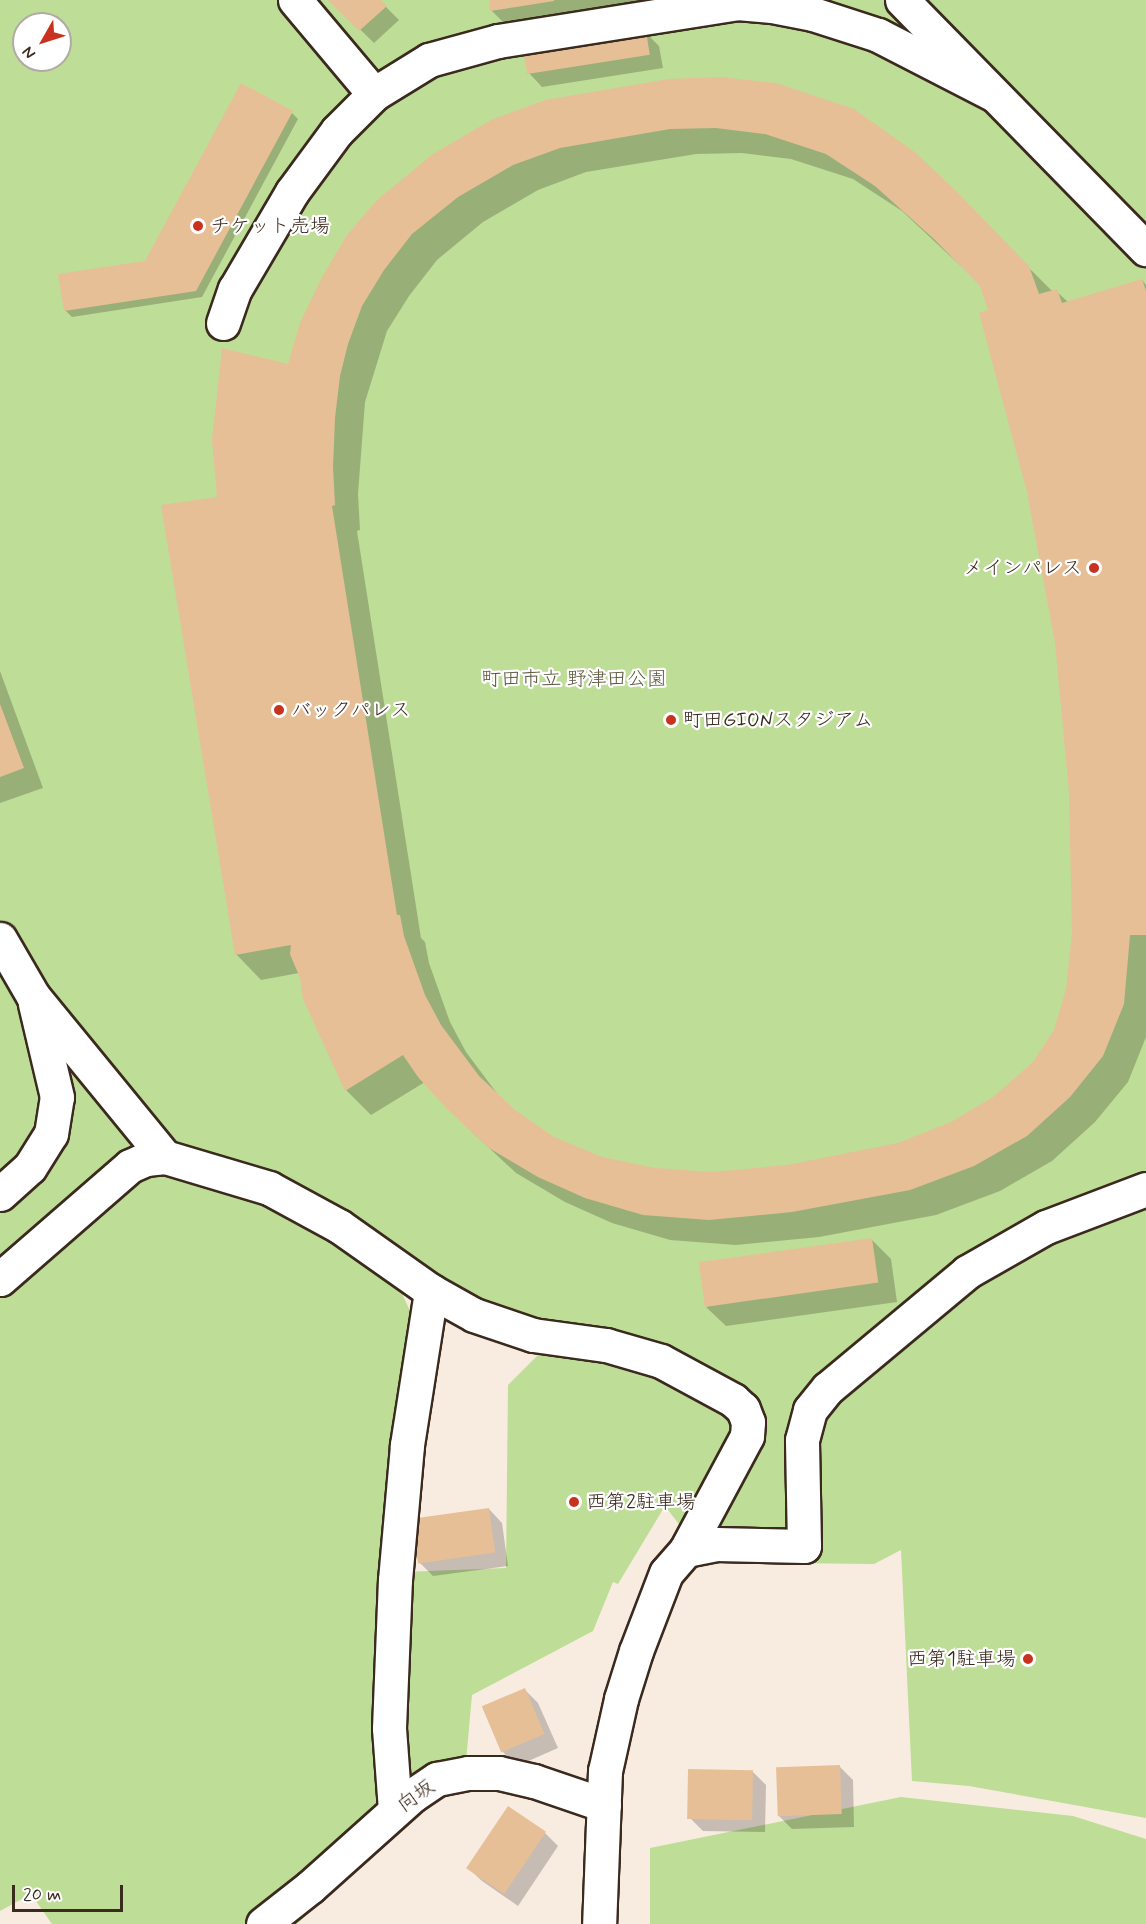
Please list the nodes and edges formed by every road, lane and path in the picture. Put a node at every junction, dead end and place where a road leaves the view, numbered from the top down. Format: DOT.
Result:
graph roads {
  1 [pos="295,0"];
  2 [pos="902,0"];
  3 [pos="374,94"];
  4 [pos="993,94"];
  5 [pos="1146,249"];
  6 [pos="223,323"];
  7 [pos="0,939"];
  8 [pos="33,996"];
  9 [pos="165,1157"];
  10 [pos="1146,1189"];
  11 [pos="0,1194"];
  12 [pos="0,1279"];
  13 [pos="431,1291"];
  14 [pos="686,1550"];
  15 [pos="604,1805"];
  16 [pos="395,1810"];
  17 [pos="263,1924"];
  18 [pos="598,1924"];
  1 -- 3 [label="street"];
  2 -- 4 [label="street"];
  3 -- 4 [label="street"];
  3 -- 6 [label="street"];
  4 -- 5 [label="street"];
  7 -- 8 [label="street"];
  8 -- 9 [label="street"];
  8 -- 11 [label="street"];
  9 -- 12 [label="street"];
  9 -- 13 [label="street"];
  10 -- 14 [label="street"];
  13 -- 14 [label="street"];
  13 -- 16 [label="street"];
  14 -- 15 [label="street"];
  15 -- 16 [label="street, 向坂"];
  15 -- 18 [label="street"];
  16 -- 17 [label="street, 向坂"];
}
